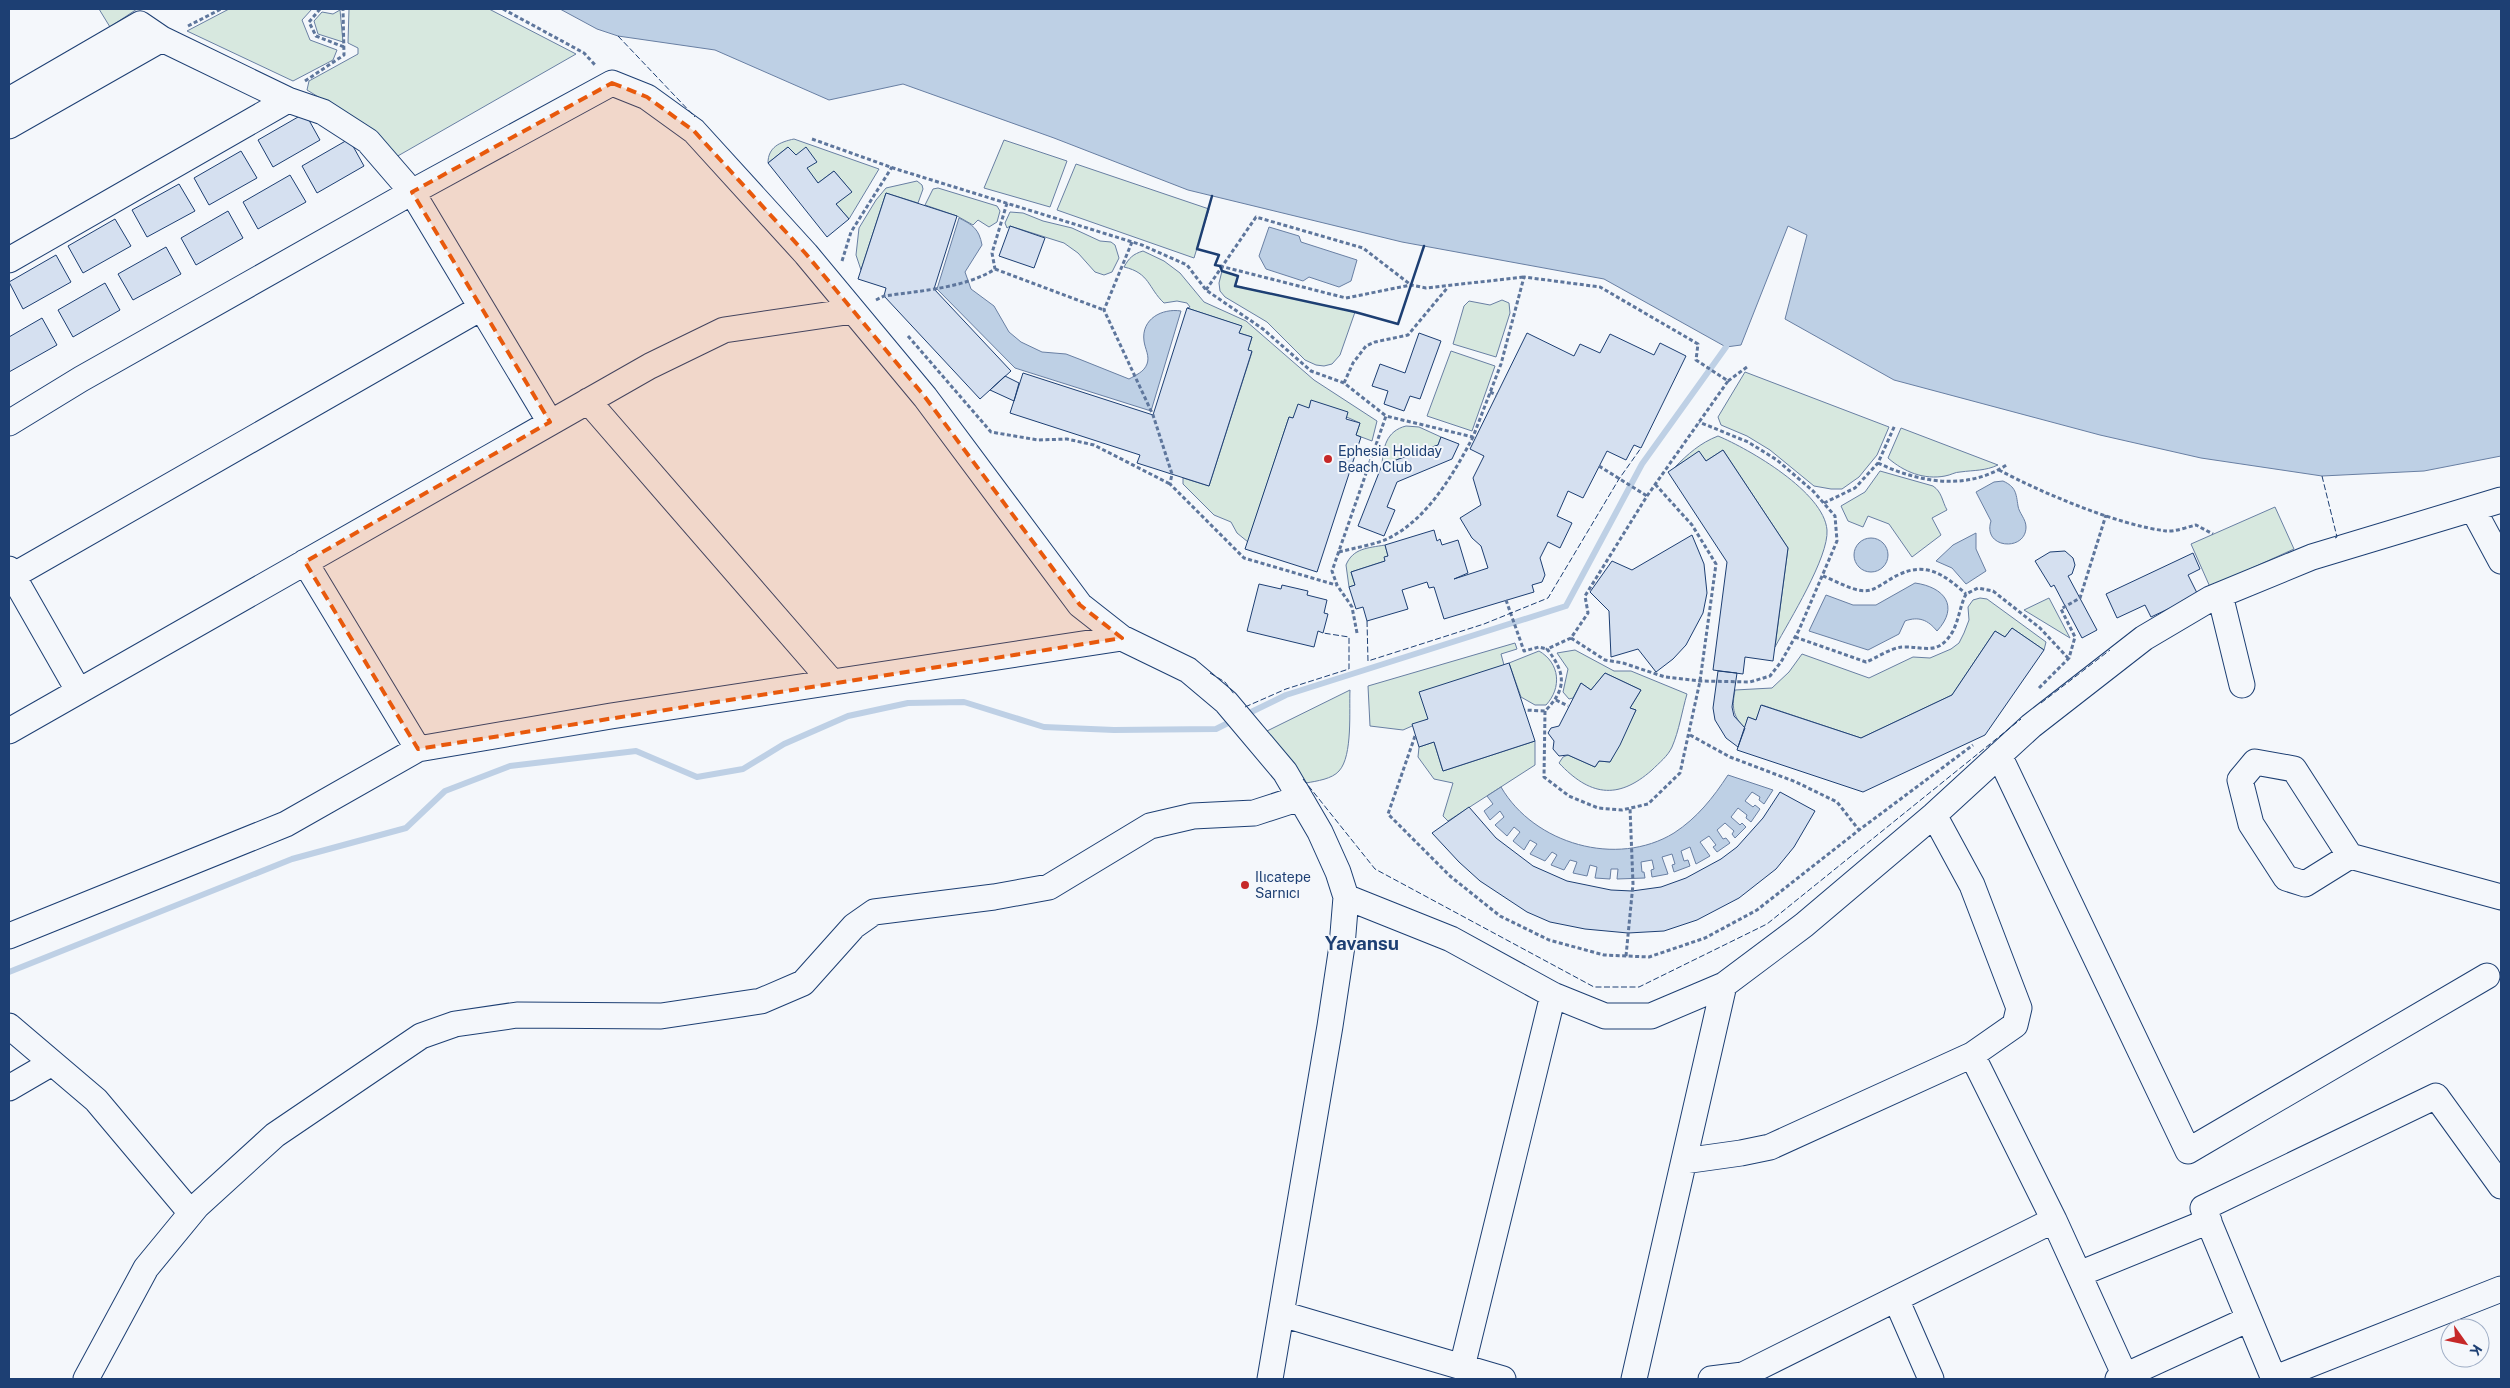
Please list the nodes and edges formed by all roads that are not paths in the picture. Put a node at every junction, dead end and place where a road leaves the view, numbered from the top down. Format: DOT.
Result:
graph roads {
  1 [pos="162,39"];
  2 [pos="9,100"];
  3 [pos="288,100"];
  4 [pos="9,126"];
  5 [pos="412,192"];
  6 [pos="9,260"];
  7 [pos="862,303"];
  8 [pos="481,308"];
  9 [pos="588,401"];
  10 [pos="550,422"];
  11 [pos="9,423"];
  12 [pos="2501,500"];
  13 [pos="2473,509"];
  14 [pos="2501,561"];
  15 [pos="305,562"];
  16 [pos="10,575"];
  17 [pos="2220,595"];
  18 [pos="1122,638"];
  19 [pos="832,682"];
  20 [pos="2242,685"];
  21 [pos="78,690"];
  22 [pos="9,731"];
  23 [pos="418,748"];
  24 [pos="1999,756"];
  25 [pos="1300,798"];
  26 [pos="1934,815"];
  27 [pos="2350,856"];
  28 [pos="1346,897"];
  29 [pos="2501,897"];
  30 [pos="9,936"];
  31 [pos="2487,976"];
  32 [pos="1724,985"];
  33 [pos="1553,995"];
  34 [pos="9,1026"];
  35 [pos="1972,1055"];
  36 [pos="52,1063"];
  37 [pos="9,1088"];
  38 [pos="1684,1161"];
  39 [pos="2501,1186"];
  40 [pos="191,1213"];
  41 [pos="2054,1220"];
  42 [pos="2209,1221"];
  43 [pos="2079,1274"];
  44 [pos="2501,1289"];
  45 [pos="1896,1299"];
  46 [pos="1282,1314"];
  47 [pos="2249,1319"];
  48 [pos="1462,1367"];
  49 [pos="1742,1377"];
  50 [pos="2122,1378"];
  51 [pos="86,1379"];
  52 [pos="1270,1379"];
  53 [pos="1503,1379"];
  54 [pos="1634,1379"];
  55 [pos="1711,1379"];
  56 [pos="1931,1379"];
  57 [pos="2274,1379"];
  1 -- 2 [label="street"];
  1 -- 3 [label="street"];
  1 -- 4 [label="street"];
  3 -- 5 [label="street"];
  3 -- 6 [label="street"];
  5 -- 7 [label="street"];
  5 -- 8 [label="street"];
  5 -- 11 [label="street"];
  7 -- 9 [label="street"];
  7 -- 18 [label="street"];
  8 -- 10 [label="street"];
  8 -- 16 [label="street"];
  9 -- 10 [label="street"];
  9 -- 19 [label="street"];
  10 -- 15 [label="street"];
  12 -- 13 [label="street"];
  13 -- 14 [label="street"];
  13 -- 17 [label="street"];
  15 -- 21 [label="street"];
  15 -- 23 [label="street"];
  16 -- 21 [label="street"];
  17 -- 20 [label="street"];
  17 -- 24 [label="street"];
  18 -- 19 [label="street"];
  18 -- 25 [label="street"];
  19 -- 23 [label="street"];
  21 -- 22 [label="street"];
  23 -- 30 [label="street"];
  24 -- 26 [label="street"];
  24 -- 31 [label="street"];
  25 -- 28 [label="street"];
  25 -- 40 [label="street"];
  26 -- 32 [label="street"];
  26 -- 35 [label="street"];
  27 -- 27 [label="street"];
  27 -- 29 [label="street"];
  28 -- 33 [label="street"];
  28 -- 46 [label="street"];
  32 -- 33 [label="street"];
  32 -- 38 [label="street"];
  33 -- 48 [label="street"];
  34 -- 36 [label="street"];
  35 -- 38 [label="street"];
  35 -- 41 [label="street"];
  36 -- 37 [label="street"];
  36 -- 40 [label="street"];
  38 -- 54 [label="street"];
  39 -- 42 [label="street"];
  40 -- 51 [label="street"];
  41 -- 43 [label="street"];
  41 -- 45 [label="street"];
  42 -- 43 [label="street"];
  42 -- 47 [label="street"];
  43 -- 50 [label="street"];
  44 -- 57 [label="street"];
  45 -- 49 [label="street"];
  45 -- 56 [label="street"];
  46 -- 48 [label="street"];
  46 -- 52 [label="street"];
  47 -- 50 [label="street"];
  47 -- 57 [label="street"];
  48 -- 53 [label="street"];
  49 -- 55 [label="street"];
}
